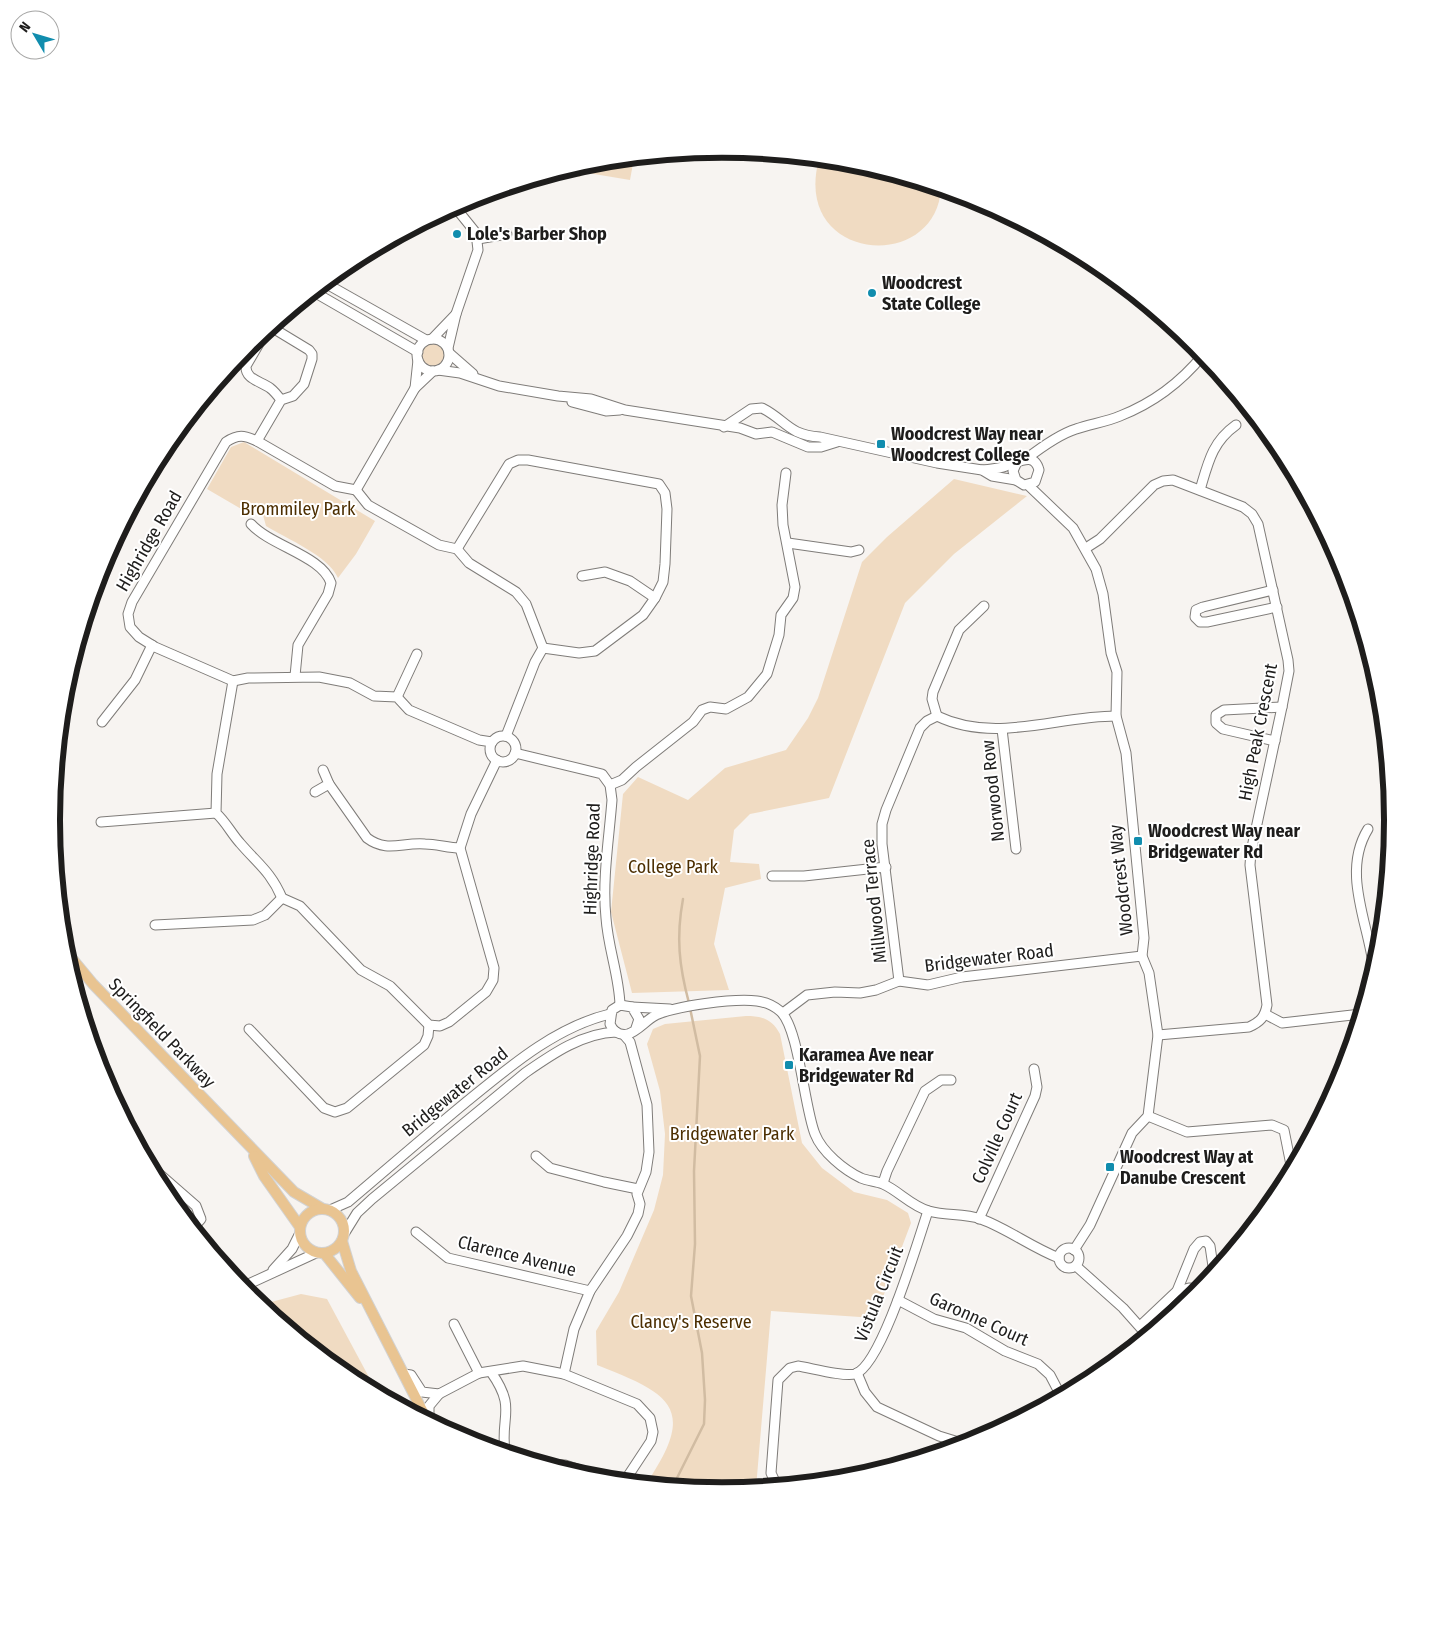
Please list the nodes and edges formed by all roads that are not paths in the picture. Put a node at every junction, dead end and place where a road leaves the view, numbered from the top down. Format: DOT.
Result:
graph roads {
  1 [pos="460,213"];
  2 [pos="507,234"];
  3 [pos="478,239"];
  4 [pos="331,286"];
  5 [pos="319,295"];
  6 [pos="456,314"];
  7 [pos="277,331"];
  8 [pos="429,340"];
  9 [pos="449,350"];
  10 [pos="254,352"];
  11 [pos="418,356"];
  12 [pos="1198,361"];
  13 [pos="436,370"];
  14 [pos="482,380"];
  15 [pos="415,388"];
  16 [pos="281,400"];
  17 [pos="747,412"];
  18 [pos="768,412"];
  19 [pos="1236,425"];
  20 [pos="724,427"];
  21 [pos="748,431"];
  22 [pos="765,432"];
  23 [pos="257,441"];
  24 [pos="837,442"];
  25 [pos="1048,445"];
  26 [pos="1022,460"];
  27 [pos="982,470"];
  28 [pos="1039,472"];
  29 [pos="786,473"];
  30 [pos="1016,480"];
  31 [pos="1028,485"];
  32 [pos="356,490"];
  33 [pos="1200,490"];
  34 [pos="1049,506"];
  35 [pos="251,524"];
  36 [pos="788,544"];
  37 [pos="1086,548"];
  38 [pos="456,549"];
  39 [pos="859,550"];
  40 [pos="582,576"];
  41 [pos="1273,590"];
  42 [pos="655,598"];
  43 [pos="984,606"];
  44 [pos="1277,607"];
  45 [pos="152,645"];
  46 [pos="543,648"];
  47 [pos="417,654"];
  48 [pos="294,676"];
  49 [pos="233,681"];
  50 [pos="397,697"];
  51 [pos="1282,707"];
  52 [pos="938,716"];
  53 [pos="1116,716"];
  54 [pos="102,722"];
  55 [pos="1002,729"];
  56 [pos="506,736"];
  57 [pos="1275,741"];
  58 [pos="492,742"];
  59 [pos="515,753"];
  60 [pos="497,760"];
  61 [pos="322,770"];
  62 [pos="329,784"];
  63 [pos="610,785"];
  64 [pos="316,792"];
  65 [pos="216,813"];
  66 [pos="101,822"];
  67 [pos="1368,829"];
  68 [pos="460,848"];
  69 [pos="1016,849"];
  70 [pos="886,867"];
  71 [pos="772,876"];
  72 [pos="282,898"];
  73 [pos="156,924"];
  74 [pos="1371,949"];
  75 [pos="1142,956"];
  76 [pos="77,967"];
  77 [pos="899,980"];
  78 [pos="620,1005"];
  79 [pos="632,1007"];
  80 [pos="673,1009"];
  81 [pos="783,1013"];
  82 [pos="610,1014"];
  83 [pos="1265,1014"];
  84 [pos="1354,1015"];
  85 [pos="428,1025"];
  86 [pos="248,1029"];
  87 [pos="628,1034"];
  88 [pos="1158,1035"];
  89 [pos="1034,1070"];
  90 [pos="951,1080"];
  91 [pos="1148,1116"];
  92 [pos="240,1137"];
  93 [pos="536,1156"];
  94 [pos="1290,1160"];
  95 [pos="167,1180"];
  96 [pos="883,1183"];
  97 [pos="638,1189"];
  98 [pos="326,1210"];
  99 [pos="928,1211"];
  100 [pos="979,1219"];
  101 [pos="197,1223"];
  102 [pos="300,1230"];
  103 [pos="416,1232"];
  104 [pos="343,1238"];
  105 [pos="1074,1250"];
  106 [pos="320,1253"];
  107 [pos="1058,1258"];
  108 [pos="1213,1265"];
  109 [pos="1076,1266"];
  110 [pos="270,1274"];
  111 [pos="250,1284"];
  112 [pos="1191,1288"];
  113 [pos="1177,1290"];
  114 [pos="590,1291"];
  115 [pos="898,1300"];
  116 [pos="454,1324"];
  117 [pos="379,1325"];
  118 [pos="1140,1326"];
  119 [pos="1143,1330"];
  120 [pos="490,1372"];
  121 [pos="857,1373"];
  122 [pos="404,1374"];
  123 [pos="480,1374"];
  124 [pos="564,1374"];
  125 [pos="1058,1391"];
  126 [pos="439,1394"];
  127 [pos="423,1411"];
  128 [pos="428,1414"];
  129 [pos="953,1440"];
  130 [pos="505,1445"];
  131 [pos="628,1476"];
  132 [pos="774,1480"];
  1 -- 3 [label="street"];
  2 -- 3 [label="street"];
  3 -- 6 [label="street"];
  4 -- 8 [label="street"];
  5 -- 11 [label="street"];
  6 -- 8 [label="street"];
  6 -- 9 [label="street"];
  7 -- 16 [label="street"];
  8 -- 9 [label="street"];
  8 -- 11 [label="street"];
  9 -- 13 [label="street"];
  9 -- 14 [label="street"];
  10 -- 16 [label="street"];
  11 -- 13 [label="street"];
  11 -- 15 [label="street"];
  12 -- 25 [label="street"];
  13 -- 14 [label="street"];
  13 -- 15 [label="street"];
  14 -- 20 [label="street"];
  15 -- 32 [label="street"];
  16 -- 23 [label="street"];
  17 -- 18 [label="street"];
  17 -- 20 [label="street"];
  17 -- 21 [label="street"];
  18 -- 22 [label="street"];
  18 -- 24 [label="street"];
  19 -- 33 [label="street"];
  20 -- 21 [label="street"];
  21 -- 22 [label="street"];
  22 -- 24 [label="street"];
  23 -- 32 [label="street, Highridge Road"];
  23 -- 45 [label="street, Highridge Road"];
  24 -- 27 [label="street"];
  25 -- 26 [label="street"];
  25 -- 28 [label="street"];
  26 -- 27 [label="street"];
  26 -- 28 [label="street"];
  26 -- 30 [label="street"];
  27 -- 30 [label="street"];
  28 -- 31 [label="street"];
  28 -- 34 [label="street, Woodcrest Way"];
  29 -- 36 [label="street"];
  30 -- 31 [label="street"];
  31 -- 34 [label="street, Woodcrest Way"];
  32 -- 38 [label="street"];
  33 -- 37 [label="street, High Peak Crescent"];
  33 -- 41 [label="street, High Peak Crescent"];
  34 -- 37 [label="street, Woodcrest Way"];
  35 -- 48 [label="street"];
  36 -- 39 [label="street"];
  36 -- 63 [label="street"];
  37 -- 53 [label="street, Woodcrest Way"];
  38 -- 42 [label="street"];
  38 -- 46 [label="street"];
  40 -- 42 [label="street"];
  41 -- 44 [label="street, High Peak Crescent"];
  41 -- 44 [label="street"];
  42 -- 46 [label="street"];
  43 -- 52 [label="street"];
  44 -- 51 [label="street, High Peak Crescent"];
  45 -- 49 [label="street, Highridge Road"];
  45 -- 54 [label="street"];
  46 -- 56 [label="street"];
  47 -- 50 [label="street"];
  48 -- 49 [label="street"];
  48 -- 50 [label="street"];
  49 -- 65 [label="street"];
  50 -- 58 [label="street"];
  51 -- 57 [label="street, High Peak Crescent"];
  51 -- 57 [label="street"];
  52 -- 55 [label="street"];
  52 -- 70 [label="street, Millwood Terrace"];
  53 -- 55 [label="street"];
  53 -- 75 [label="street, Woodcrest Way"];
  55 -- 69 [label="street, Norwood Row"];
  56 -- 58 [label="street"];
  56 -- 59 [label="street"];
  57 -- 83 [label="street, High Peak Crescent"];
  58 -- 60 [label="street"];
  59 -- 60 [label="street"];
  59 -- 63 [label="street, Highridge Road"];
  60 -- 68 [label="street"];
  61 -- 62 [label="street"];
  62 -- 64 [label="street"];
  62 -- 68 [label="street"];
  63 -- 78 [label="street, Highridge Road"];
  65 -- 66 [label="street"];
  65 -- 72 [label="street"];
  67 -- 74 [label="street"];
  68 -- 85 [label="street"];
  70 -- 71 [label="street"];
  70 -- 77 [label="street, Millwood Terrace"];
  72 -- 73 [label="street"];
  72 -- 85 [label="street"];
  75 -- 77 [label="street, Bridgewater Road"];
  75 -- 88 [label="street, Woodcrest Way"];
  76 -- 92 [label="main road, Springfield Parkway"];
  77 -- 81 [label="street"];
  78 -- 79 [label="street"];
  78 -- 82 [label="street"];
  79 -- 80 [label="street, Bridgewater Road"];
  79 -- 87 [label="street"];
  80 -- 81 [label="street, Bridgewater Road"];
  80 -- 87 [label="street, Bridgewater Road"];
  81 -- 96 [label="street"];
  82 -- 87 [label="street"];
  82 -- 98 [label="street, Bridgewater Road"];
  83 -- 84 [label="street"];
  83 -- 88 [label="street"];
  85 -- 86 [label="street"];
  87 -- 97 [label="street, Clarence Avenue"];
  87 -- 104 [label="street, Bridgewater Road"];
  88 -- 91 [label="street, Woodcrest Way"];
  89 -- 100 [label="street, Colville Court"];
  90 -- 96 [label="street"];
  91 -- 94 [label="street"];
  91 -- 105 [label="street"];
  92 -- 98 [label="main road, Springfield Parkway"];
  92 -- 102 [label="main road, Springfield Parkway"];
  93 -- 97 [label="street"];
  95 -- 101 [label="street"];
  96 -- 99 [label="street"];
  97 -- 114 [label="street, Clarence Avenue"];
  98 -- 102 [label="main road"];
  98 -- 104 [label="main road"];
  99 -- 100 [label="street"];
  99 -- 115 [label="street, Vistula Circuit"];
  100 -- 107 [label="street"];
  102 -- 106 [label="main road"];
  102 -- 110 [label="street"];
  103 -- 114 [label="street, Clarence Avenue"];
  104 -- 106 [label="main road"];
  104 -- 117 [label="main road"];
  105 -- 107 [label="street"];
  105 -- 109 [label="street"];
  106 -- 110 [label="street"];
  106 -- 117 [label="main road"];
  107 -- 109 [label="street"];
  108 -- 113 [label="street"];
  109 -- 118 [label="street"];
  110 -- 111 [label="street"];
  112 -- 113 [label="street"];
  113 -- 118 [label="street"];
  114 -- 124 [label="street"];
  115 -- 121 [label="street, Vistula Circuit"];
  115 -- 125 [label="street, Garonne Court"];
  116 -- 123 [label="street"];
  117 -- 122 [label="main road"];
  118 -- 119 [label="street"];
  120 -- 123 [label="street"];
  120 -- 124 [label="street"];
  120 -- 130 [label="street"];
  121 -- 129 [label="street"];
  121 -- 132 [label="street"];
  122 -- 126 [label="street"];
  122 -- 127 [label="main road"];
  123 -- 126 [label="street"];
  124 -- 131 [label="street"];
  126 -- 128 [label="street"];
}
